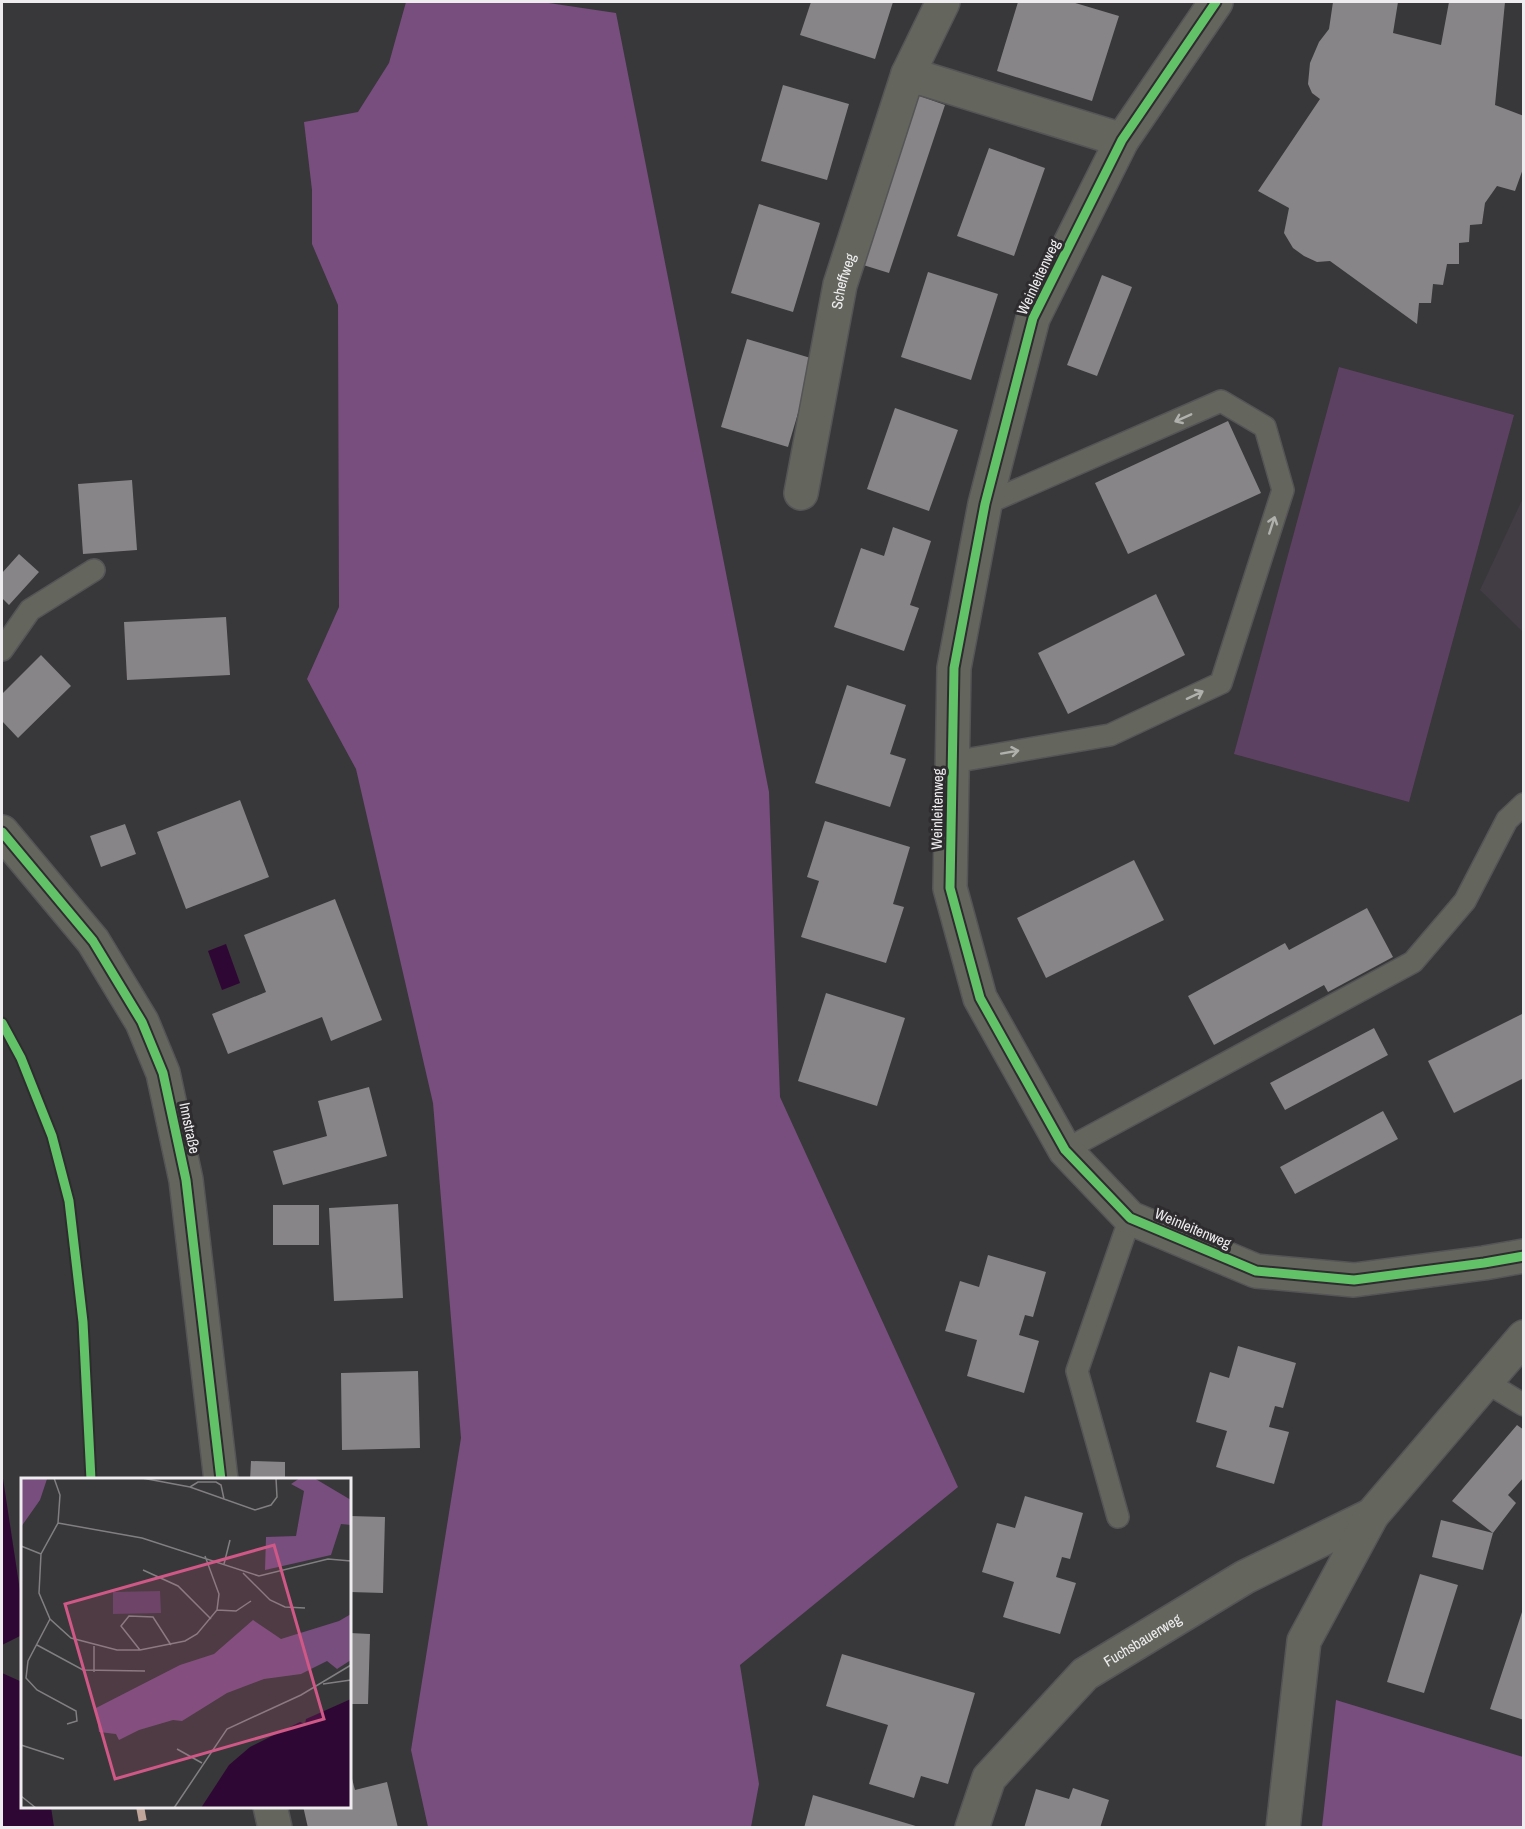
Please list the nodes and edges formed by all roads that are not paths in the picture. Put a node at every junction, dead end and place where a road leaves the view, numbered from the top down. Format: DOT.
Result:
graph roads {
  1 [pos="944,2"];
  2 [pos="1216,2"];
  3 [pos="908,74"];
  4 [pos="1122,140"];
  5 [pos="801,493"];
  6 [pos="985,504"];
  7 [pos="94,570"];
  8 [pos="2,650"];
  9 [pos="953,762"];
  10 [pos="1524,804"];
  11 [pos="2,832"];
  12 [pos="1065,1150"];
  13 [pos="1130,1218"];
  14 [pos="1524,1256"];
  15 [pos="1524,1337"];
  16 [pos="1486,1382"];
  17 [pos="1524,1405"];
  18 [pos="221,1478"];
  19 [pos="1372,1515"];
  20 [pos="1118,1517"];
  21 [pos="270,1808"];
  22 [pos="275,1827"];
  23 [pos="972,1827"];
  24 [pos="1283,1827"];
  1 -- 3 [label="street, Scheffweg"];
  2 -- 4 [label="street, Weinleitenweg"];
  3 -- 4 [label="street"];
  3 -- 5 [label="street, Scheffweg"];
  4 -- 6 [label="street, Weinleitenweg"];
  6 -- 9 [label="street, Weinleitenweg"];
  9 -- 6 [label="lane, one-way"];
  7 -- 8 [label="lane"];
  9 -- 12 [label="street, Weinleitenweg"];
  10 -- 12 [label="lane"];
  11 -- 18 [label="street, Innstraße"];
  12 -- 13 [label="street, Weinleitenweg"];
  13 -- 14 [label="street, Weinleitenweg"];
  13 -- 20 [label="lane"];
  15 -- 16 [label="street, Fuchsbauerweg"];
  16 -- 17 [label="lane"];
  16 -- 19 [label="street, Fuchsbauerweg"];
  19 -- 23 [label="street, Fuchsbauerweg"];
  19 -- 24 [label="street, Fuchsbauerweg"];
  21 -- 22 [label="street"];
}
